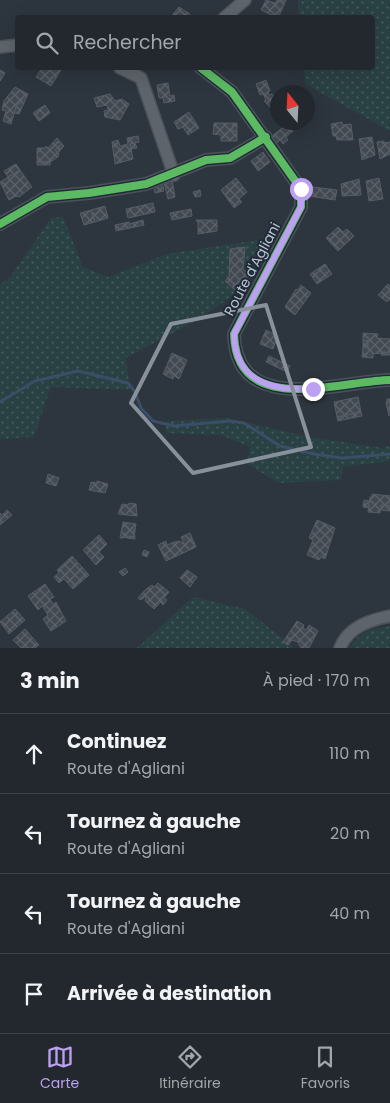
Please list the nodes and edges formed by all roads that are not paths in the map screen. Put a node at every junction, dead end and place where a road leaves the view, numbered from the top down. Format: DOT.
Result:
graph roads {
  1 [pos="245,0"];
  2 [pos="228,15"];
  3 [pos="15,45"];
  4 [pos="0,47"];
  5 [pos="124,70"];
  6 [pos="204,70"];
  7 [pos="266,137"];
  8 [pos="174,175"];
  9 [pos="0,224"];
  10 [pos="390,380"];
  11 [pos="390,616"];
  12 [pos="340,648"];
  1 -- 2 [label="street"];
  3 -- 4 [label="street"];
  5 -- 8 [label="street"];
  6 -- 7 [label="street, Route d'Agliani"];
  7 -- 8 [label="street"];
  7 -- 10 [label="street, Route d'Agliani"];
  8 -- 9 [label="street"];
  11 -- 12 [label="street"];
}
